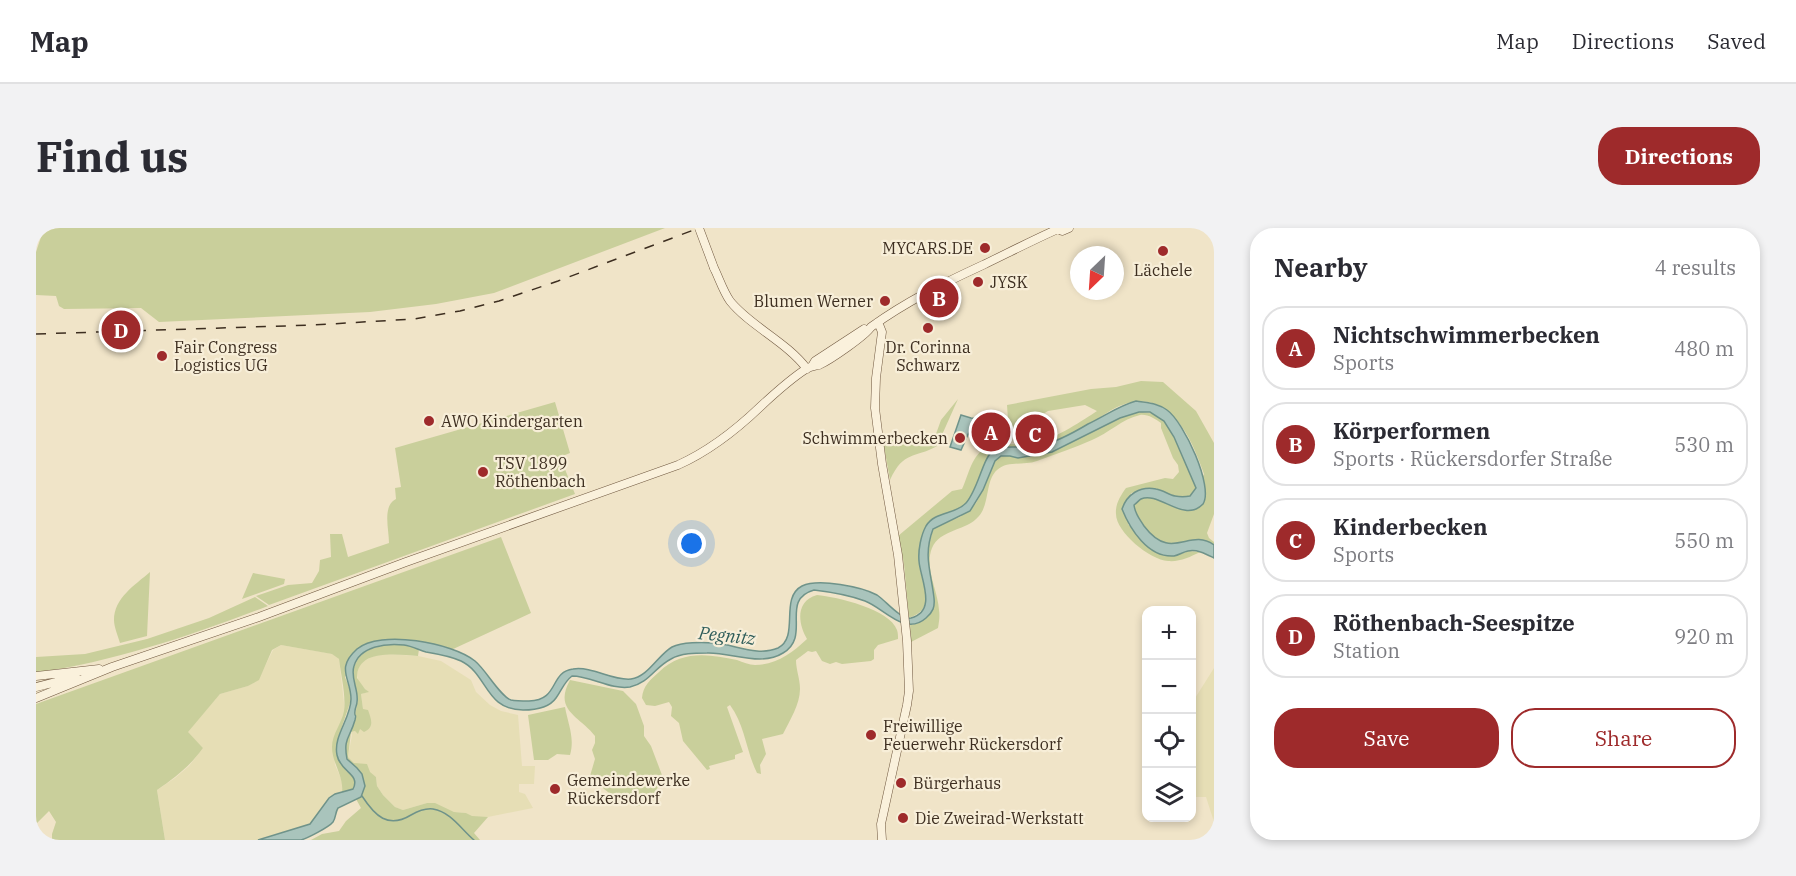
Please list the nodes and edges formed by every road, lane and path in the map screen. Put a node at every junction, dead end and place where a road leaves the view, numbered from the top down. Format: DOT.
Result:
graph roads {
  1 [pos="699,228"];
  2 [pos="1069,228"];
  3 [pos="1059,229"];
  4 [pos="874,325"];
  5 [pos="810,367"];
  6 [pos="112,667"];
  7 [pos="36,676"];
  8 [pos="36,687"];
  9 [pos="36,698"];
  10 [pos="882,840"];
  1 -- 5 [label="main road, bridge"];
  2 -- 3 [label="main road"];
  3 -- 4 [label="main road"];
  4 -- 5 [label="main road"];
  4 -- 10 [label="main road"];
  5 -- 6 [label="main road"];
  6 -- 7 [label="main road"];
  6 -- 8 [label="main road"];
  6 -- 9 [label="main road"];
}
